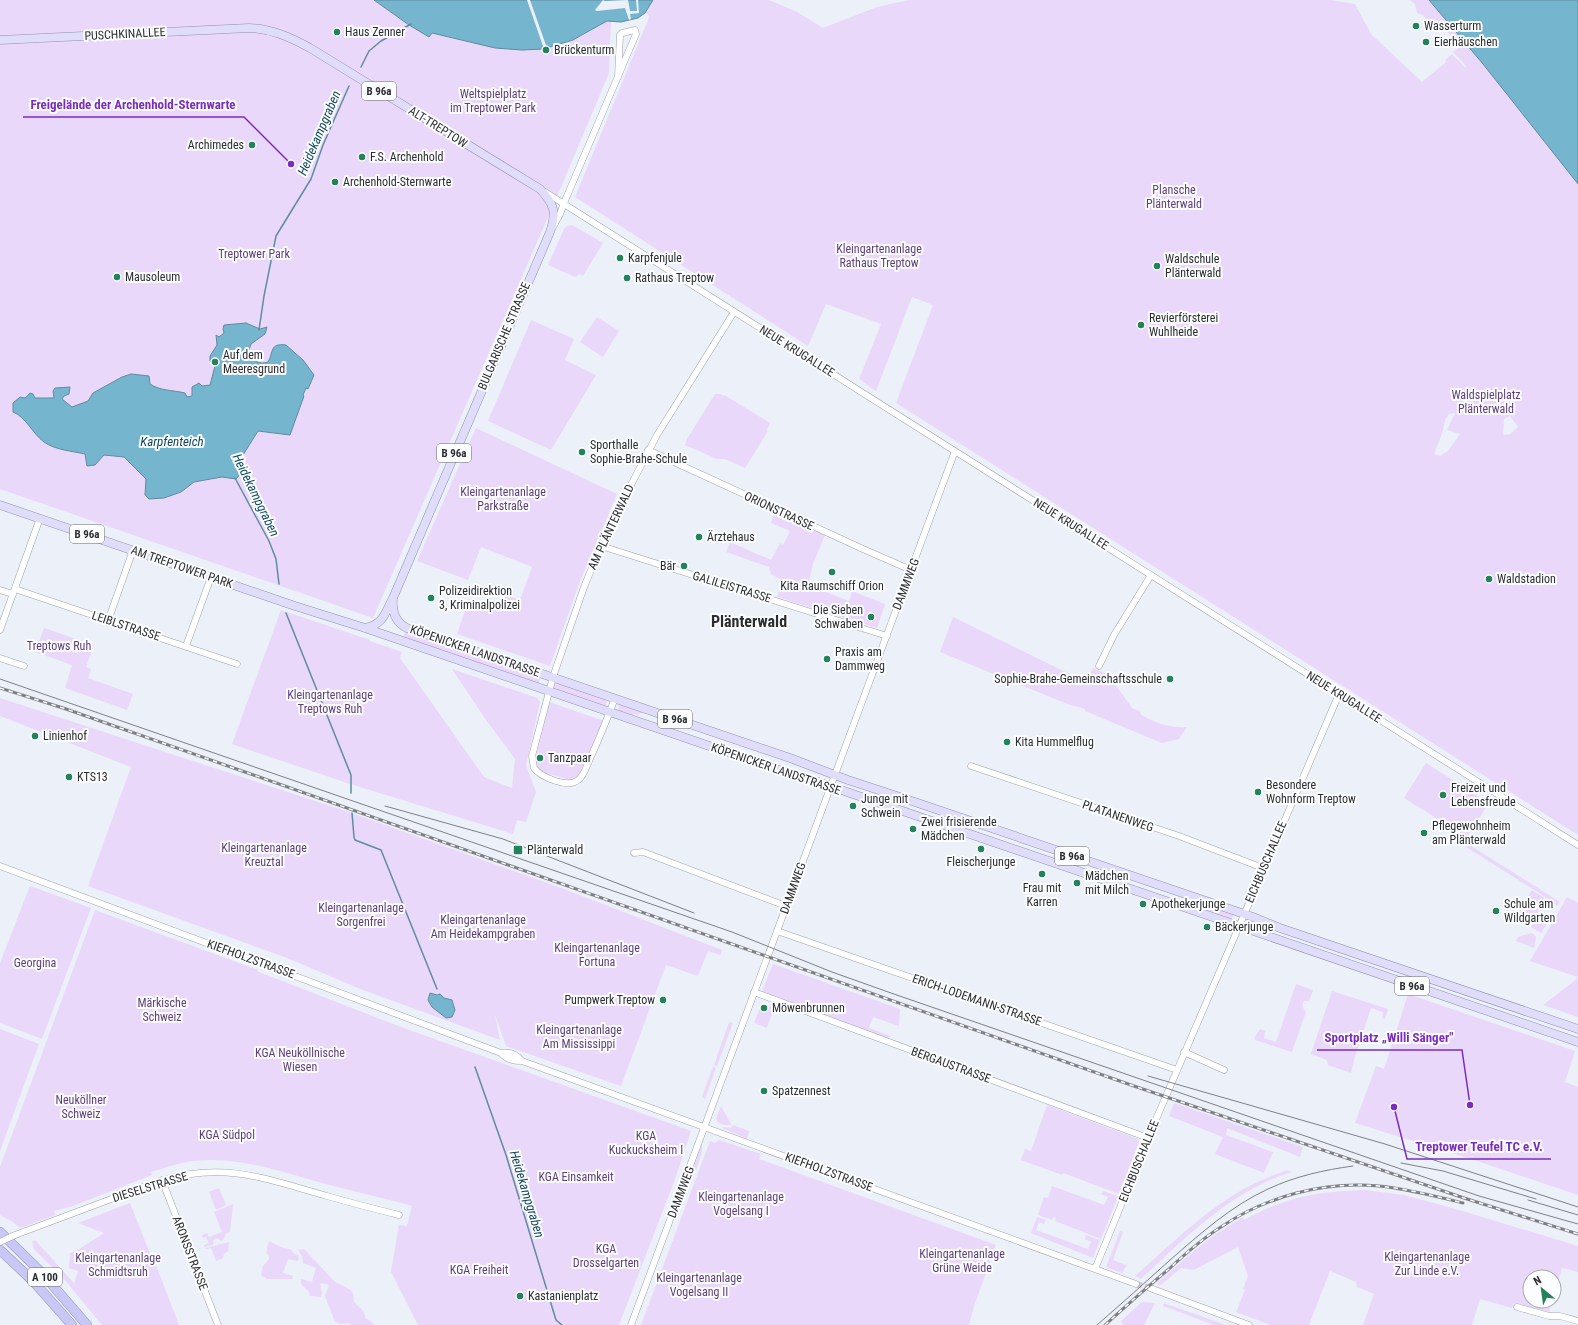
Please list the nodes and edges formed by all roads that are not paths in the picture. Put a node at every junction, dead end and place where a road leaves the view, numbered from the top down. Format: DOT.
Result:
graph roads {
  1 [pos="249,28"];
  2 [pos="0,40"];
  3 [pos="618,77"];
  4 [pos="540,189"];
  5 [pos="564,203"];
  6 [pos="550,232"];
  7 [pos="734,312"];
  8 [pos="648,450"];
  9 [pos="954,451"];
  10 [pos="0,505"];
  11 [pos="40,518"];
  12 [pos="601,546"];
  13 [pos="133,550"];
  14 [pos="911,570"];
  15 [pos="1151,575"];
  16 [pos="211,577"];
  17 [pos="0,590"];
  18 [pos="14,592"];
  19 [pos="393,598"];
  20 [pos="108,621"];
  21 [pos="365,628"];
  22 [pos="0,630"];
  23 [pos="886,636"];
  24 [pos="186,646"];
  25 [pos="0,658"];
  26 [pos="237,664"];
  27 [pos="24,666"];
  28 [pos="1099,666"];
  29 [pos="553,677"];
  30 [pos="549,692"];
  31 [pos="1339,694"];
  32 [pos="615,698"];
  33 [pos="610,713"];
  34 [pos="971,766"];
  35 [pos="835,775"];
  36 [pos="830,787"];
  37 [pos="1578,845"];
  38 [pos="634,853"];
  39 [pos="0,866"];
  40 [pos="1263,868"];
  41 [pos="786,906"];
  42 [pos="1243,914"];
  43 [pos="1238,927"];
  44 [pos="777,931"];
  45 [pos="754,992"];
  46 [pos="1578,1029"];
  47 [pos="1578,1042"];
  48 [pos="1184,1052"];
  49 [pos="1177,1070"];
  50 [pos="1224,1070"];
  51 [pos="704,1127"];
  52 [pos="1148,1138"];
  53 [pos="162,1180"];
  54 [pos="398,1215"];
  55 [pos="0,1232"];
  56 [pos="0,1242"];
  57 [pos="0,1250"];
  58 [pos="1095,1269"];
  59 [pos="1136,1284"];
  60 [pos="1150,1288"];
  61 [pos="1518,1307"];
  62 [pos="1578,1321"];
  63 [pos="72,1325"];
  64 [pos="87,1325"];
  65 [pos="218,1325"];
  66 [pos="631,1325"];
  67 [pos="1249,1325"];
  1 -- 2 [label="main road, PUSCHKINALLEE / B 96a"];
  1 -- 4 [label="main road, ALT-TREPTOW / B 96a"];
  3 -- 3 [label="street, BULGARISCHE STRASSE"];
  3 -- 5 [label="street, BULGARISCHE STRASSE"];
  4 -- 5 [label="street, ALT-TREPTOW"];
  4 -- 6 [label="main road, ALT-TREPTOW / B 96a"];
  5 -- 6 [label="street, BULGARISCHE STRASSE"];
  5 -- 7 [label="street, NEUE KRUGALLEE"];
  6 -- 19 [label="main road, BULGARISCHE STRASSE / B 96a"];
  7 -- 8 [label="street, AM PLÄNTERWALD"];
  7 -- 9 [label="street, NEUE KRUGALLEE"];
  8 -- 12 [label="street, AM PLÄNTERWALD"];
  8 -- 14 [label="street, ORIONSTRASSE"];
  9 -- 14 [label="street, DAMMWEG"];
  9 -- 15 [label="street, NEUE KRUGALLEE"];
  10 -- 11 [label="main road, AM TREPTOWER PARK / B 96a"];
  11 -- 13 [label="main road, AM TREPTOWER PARK / B 96a"];
  11 -- 18 [label="street"];
  12 -- 23 [label="street, GALILEISTRASSE"];
  12 -- 29 [label="street, AM PLÄNTERWALD"];
  13 -- 16 [label="main road, AM TREPTOWER PARK / B 96a"];
  13 -- 20 [label="street"];
  14 -- 23 [label="street, DAMMWEG"];
  15 -- 28 [label="street"];
  15 -- 31 [label="street, NEUE KRUGALLEE"];
  16 -- 21 [label="main road, AM TREPTOWER PARK / B 96a"];
  16 -- 24 [label="street"];
  17 -- 18 [label="street, LEIBLSTRASSE"];
  18 -- 20 [label="street, LEIBLSTRASSE"];
  18 -- 22 [label="street"];
  19 -- 21 [label="main road, BULGARISCHE STRASSE"];
  19 -- 29 [label="main road, KÖPENICKER LANDSTRASSE / B 96a"];
  20 -- 24 [label="street, LEIBLSTRASSE"];
  21 -- 30 [label="main road, KÖPENICKER LANDSTRASSE / B 96a"];
  23 -- 35 [label="street, DAMMWEG"];
  24 -- 26 [label="street, LEIBLSTRASSE"];
  25 -- 27 [label="street"];
  29 -- 30 [label="street, AM PLÄNTERWALD"];
  29 -- 32 [label="main road, KÖPENICKER LANDSTRASSE / B 96a"];
  30 -- 33 [label="main road, KÖPENICKER LANDSTRASSE / B 96a"];
  30 -- 33 [label="street, KÖPENICKER LANDSTRASSE"];
  31 -- 37 [label="street, NEUE KRUGALLEE"];
  31 -- 40 [label="street, EICHBUSCHALLEE"];
  32 -- 33 [label="street, KÖPENICKER LANDSTRASSE"];
  32 -- 35 [label="main road, KÖPENICKER LANDSTRASSE / B 96a"];
  33 -- 36 [label="main road, KÖPENICKER LANDSTRASSE / B 96a"];
  34 -- 40 [label="street, PLATANENWEG"];
  35 -- 36 [label="street, DAMMWEG"];
  35 -- 42 [label="main road, KÖPENICKER LANDSTRASSE / B 96a"];
  36 -- 41 [label="street, DAMMWEG"];
  36 -- 43 [label="main road, KÖPENICKER LANDSTRASSE / B 96a"];
  38 -- 41 [label="street"];
  39 -- 51 [label="street, KIEFHOLZSTRASSE"];
  40 -- 42 [label="street, EICHBUSCHALLEE"];
  41 -- 44 [label="street, DAMMWEG"];
  42 -- 43 [label="street, EICHBUSCHALLEE"];
  42 -- 46 [label="main road, KÖPENICKER LANDSTRASSE / B 96a"];
  43 -- 47 [label="main road, KÖPENICKER LANDSTRASSE / B 96a"];
  43 -- 48 [label="street, EICHBUSCHALLEE"];
  44 -- 45 [label="street, DAMMWEG"];
  44 -- 49 [label="street, ERICH-LODEMANN-STRASSE"];
  45 -- 51 [label="street, DAMMWEG"];
  45 -- 52 [label="street, BERGAUSTRASSE"];
  48 -- 49 [label="street, EICHBUSCHALLEE"];
  48 -- 50 [label="street"];
  49 -- 52 [label="street, EICHBUSCHALLEE"];
  51 -- 58 [label="street, KIEFHOLZSTRASSE"];
  51 -- 66 [label="street, DAMMWEG"];
  52 -- 58 [label="street, EICHBUSCHALLEE"];
  53 -- 54 [label="street, DIESELSTRASSE"];
  53 -- 56 [label="street, DIESELSTRASSE, bridge"];
  53 -- 65 [label="street, ARONSSTRASSE"];
  55 -- 64 [label="highway, A 100"];
  57 -- 63 [label="highway, A 100"];
  58 -- 59 [label="street, KIEFHOLZSTRASSE"];
  60 -- 67 [label="street"];
  61 -- 62 [label="street"];
}
